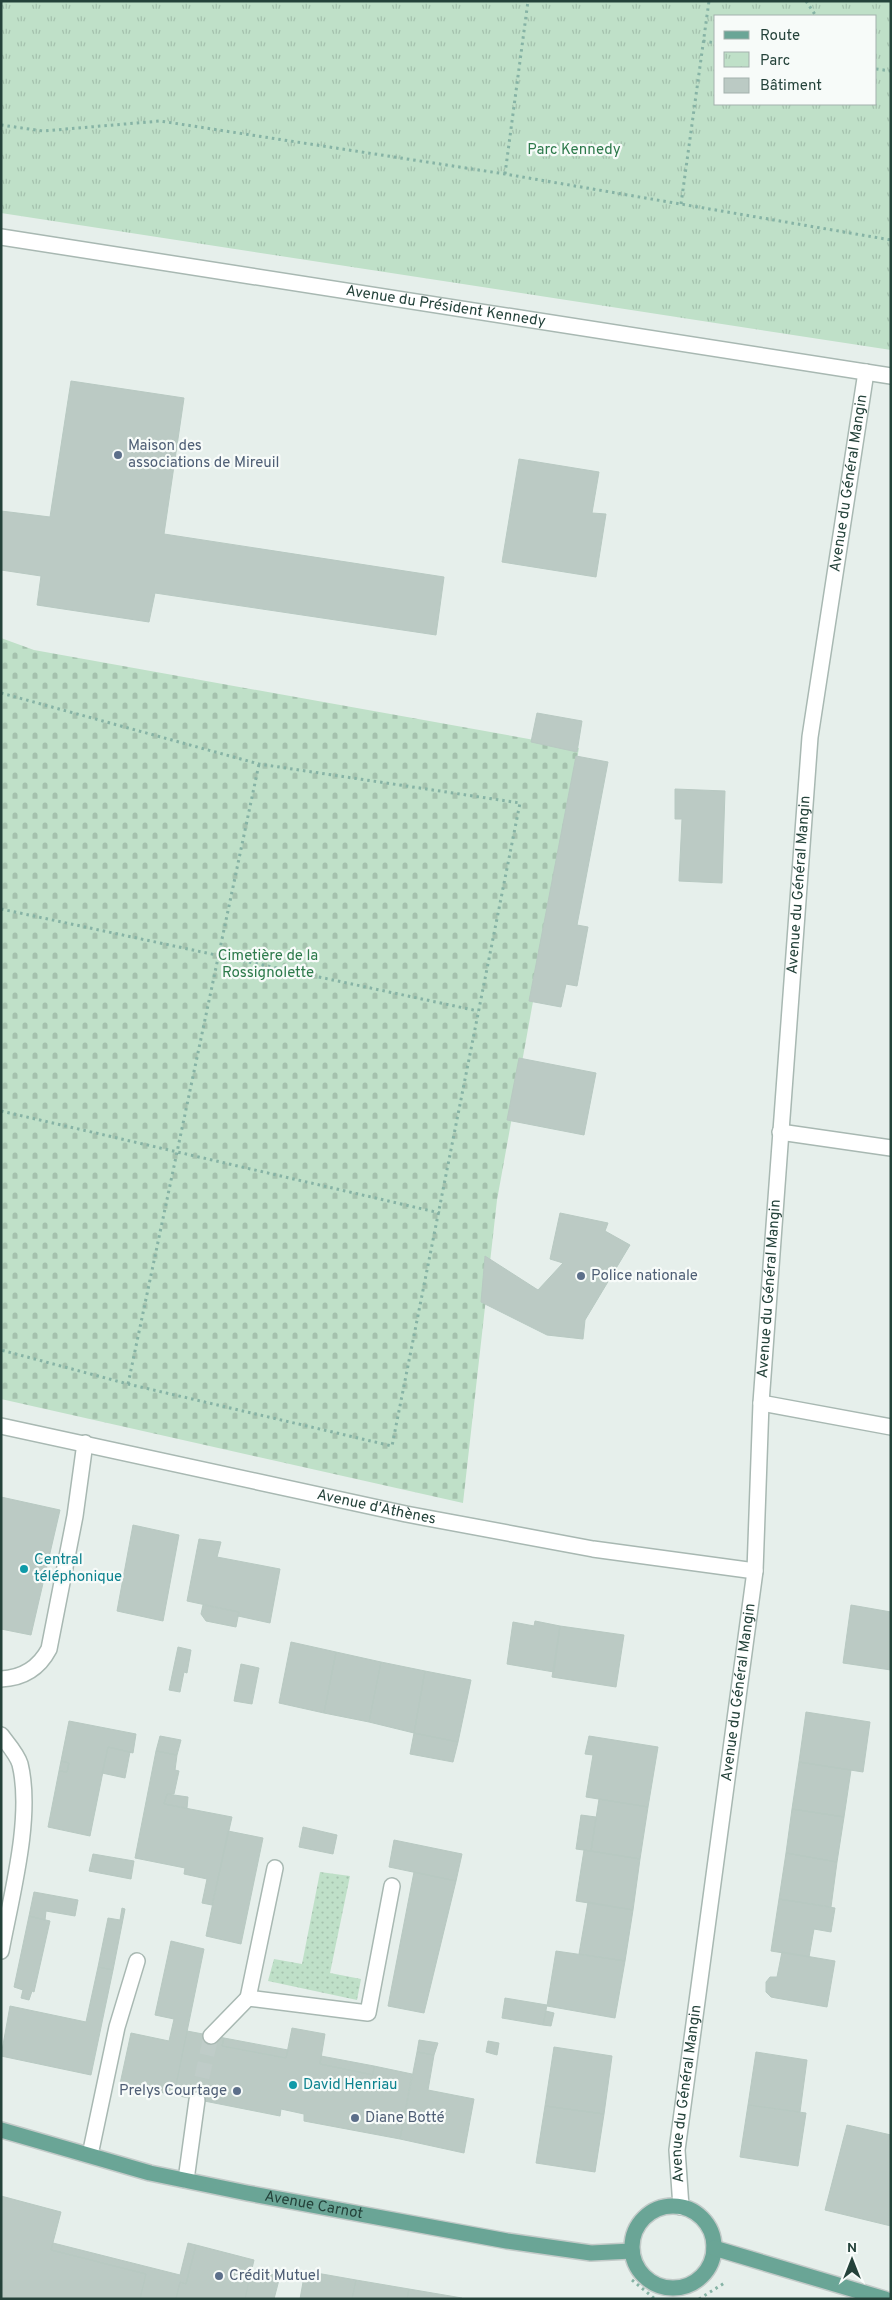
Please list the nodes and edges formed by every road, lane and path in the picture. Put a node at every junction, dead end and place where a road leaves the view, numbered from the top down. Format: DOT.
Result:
graph roads {
  1 [pos="528,1"];
  2 [pos="709,1"];
  3 [pos="806,1"];
  4 [pos="815,15"];
  5 [pos="703,41"];
  6 [pos="714,43"];
  7 [pos="877,69"];
  8 [pos="891,71"];
  9 [pos="1,125"];
  10 [pos="505,174"];
  11 [pos="681,204"];
  12 [pos="1,237"];
  13 [pos="891,240"];
  14 [pos="866,372"];
  15 [pos="891,376"];
  16 [pos="1,693"];
  17 [pos="259,764"];
  18 [pos="1,909"];
  19 [pos="218,954"];
  20 [pos="478,1011"];
  21 [pos="1,1111"];
  22 [pos="780,1132"];
  23 [pos="891,1148"];
  24 [pos="176,1151"];
  25 [pos="440,1213"];
  26 [pos="1,1350"];
  27 [pos="128,1384"];
  28 [pos="761,1404"];
  29 [pos="1,1426"];
  30 [pos="891,1427"];
  31 [pos="85,1443"];
  32 [pos="755,1571"];
  33 [pos="1,1679"];
  34 [pos="1,1734"];
  35 [pos="275,1868"];
  36 [pos="392,1886"];
  37 [pos="1,1952"];
  38 [pos="137,1961"];
  39 [pos="248,1998"];
  40 [pos="211,2036"];
  41 [pos="197,2100"];
  42 [pos="1,2130"];
  43 [pos="90,2155"];
  44 [pos="186,2180"];
  45 [pos="681,2207"];
  46 [pos="714,2248"];
  47 [pos="632,2252"];
  48 [pos="885,2299"];
  1 -- 10 [label="path"];
  2 -- 5 [label="path"];
  3 -- 4 [label="path"];
  5 -- 6 [label="path"];
  5 -- 11 [label="path"];
  7 -- 8 [label="path"];
  9 -- 10 [label="path"];
  10 -- 11 [label="path"];
  11 -- 13 [label="path"];
  12 -- 14 [label="street, Avenue du Président Kennedy"];
  14 -- 15 [label="street, Avenue du Président Kennedy"];
  14 -- 22 [label="street, Avenue du Général Mangin"];
  16 -- 17 [label="path"];
  17 -- 19 [label="path"];
  17 -- 20 [label="path"];
  18 -- 19 [label="path"];
  19 -- 20 [label="path"];
  19 -- 24 [label="path"];
  20 -- 25 [label="path"];
  21 -- 24 [label="path"];
  22 -- 23 [label="street"];
  22 -- 28 [label="street, Avenue du Général Mangin"];
  24 -- 25 [label="path"];
  24 -- 27 [label="path"];
  25 -- 27 [label="path"];
  26 -- 27 [label="path"];
  28 -- 30 [label="street"];
  28 -- 32 [label="street, Avenue du Général Mangin"];
  29 -- 31 [label="street, Avenue d'Athènes"];
  31 -- 32 [label="street, Avenue d'Athènes"];
  31 -- 33 [label="street"];
  32 -- 45 [label="street, Avenue du Général Mangin"];
  34 -- 37 [label="street"];
  35 -- 39 [label="street"];
  36 -- 39 [label="street"];
  38 -- 43 [label="street"];
  39 -- 40 [label="street"];
  41 -- 44 [label="street"];
  42 -- 43 [label="main road, Avenue Carnot"];
  43 -- 44 [label="main road, Avenue Carnot"];
  44 -- 47 [label="main road, Avenue Carnot"];
  45 -- 46 [label="main road"];
  45 -- 47 [label="main road"];
  46 -- 47 [label="main road"];
  46 -- 48 [label="main road"];
}
